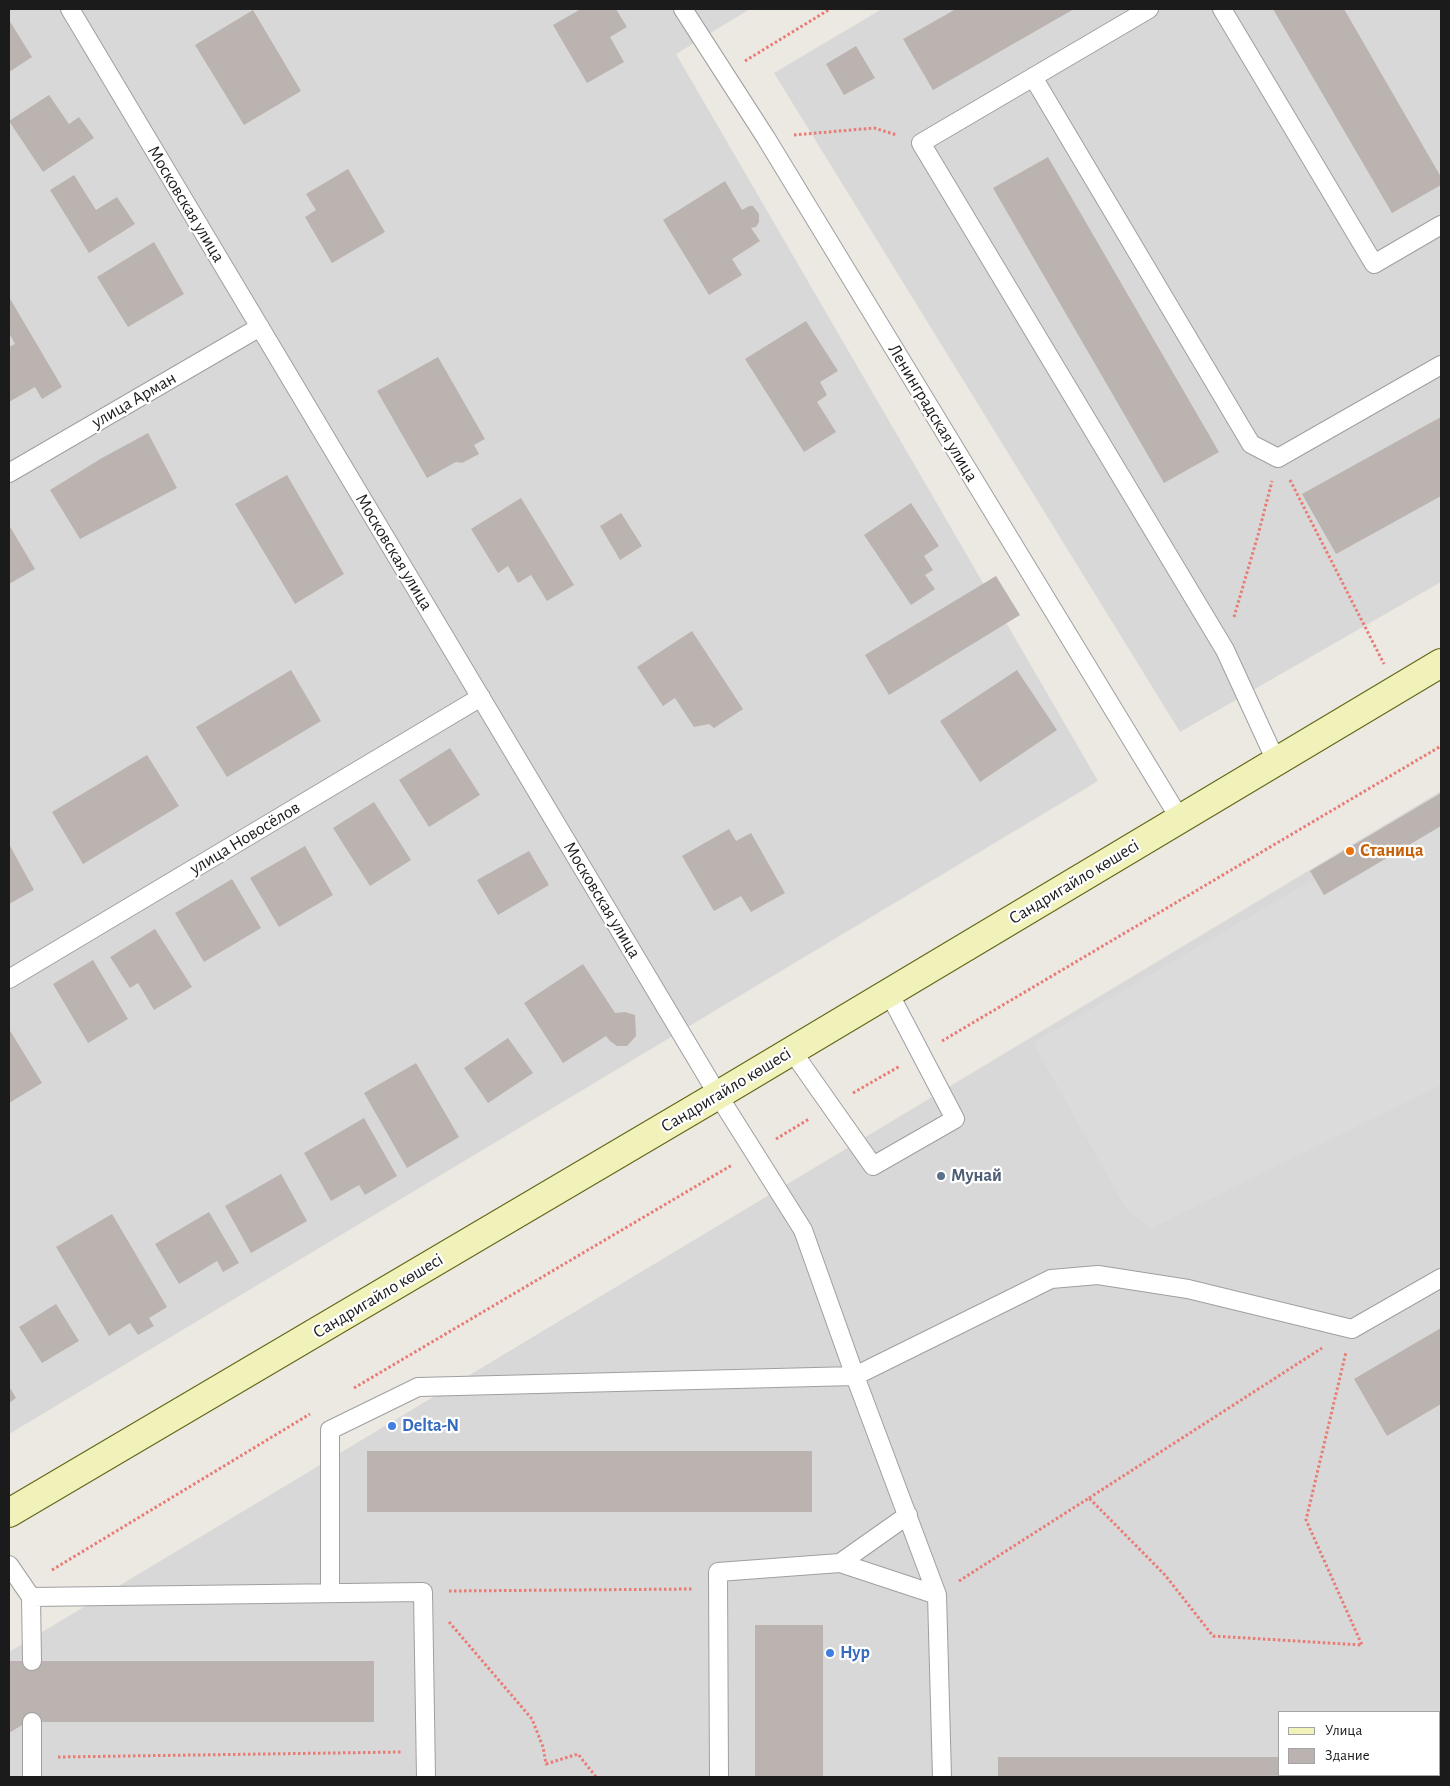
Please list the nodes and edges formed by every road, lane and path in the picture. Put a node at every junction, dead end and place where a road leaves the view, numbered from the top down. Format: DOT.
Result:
graph roads {
  1 [pos="70,9"];
  2 [pos="683,9"];
  3 [pos="830,9"];
  4 [pos="1149,9"];
  5 [pos="1222,9"];
  6 [pos="725,73"];
  7 [pos="1034,76"];
  8 [pos="766,138"];
  9 [pos="921,143"];
  10 [pos="1441,225"];
  11 [pos="260,327"];
  12 [pos="1441,365"];
  13 [pos="1278,458"];
  14 [pos="9,473"];
  15 [pos="1224,650"];
  16 [pos="1440,665"];
  17 [pos="1397,689"];
  18 [pos="481,697"];
  19 [pos="1441,746"];
  20 [pos="1276,761"];
  21 [pos="1180,819"];
  22 [pos="9,979"];
  23 [pos="889,992"];
  24 [pos="792,1051"];
  25 [pos="921,1053"];
  26 [pos="718,1095"];
  27 [pos="830,1106"];
  28 [pos="754,1152"];
  29 [pos="1441,1278"];
  30 [pos="1352,1329"];
  31 [pos="855,1376"];
  32 [pos="351,1389"];
  33 [pos="318,1409"];
  34 [pos="1089,1498"];
  35 [pos="9,1514"];
  36 [pos="908,1515"];
  37 [pos="840,1563"];
  38 [pos="9,1565"];
  39 [pos="718,1588"];
  40 [pos="28,1592"];
  41 [pos="423,1592"];
  42 [pos="330,1593"];
  43 [pos="938,1595"];
  44 [pos="32,1661"];
  45 [pos="32,1722"];
  46 [pos="425,1752"];
  47 [pos="32,1757"];
  48 [pos="32,1777"];
  49 [pos="426,1777"];
  50 [pos="596,1777"];
  51 [pos="719,1777"];
  52 [pos="942,1777"];
  1 -- 11 [label="lane, Московская улица"];
  2 -- 6 [label="lane, Ленинградская улица"];
  3 -- 6 [label="path"];
  4 -- 7 [label="lane"];
  5 -- 10 [label="lane"];
  6 -- 8 [label="lane, Ленинградская улица"];
  7 -- 9 [label="lane"];
  7 -- 13 [label="lane"];
  8 -- 9 [label="path"];
  8 -- 21 [label="lane, Ленинградская улица"];
  9 -- 15 [label="lane"];
  11 -- 14 [label="lane, улица Арман"];
  11 -- 18 [label="lane, Московская улица"];
  12 -- 13 [label="lane"];
  13 -- 15 [label="path"];
  13 -- 17 [label="path"];
  15 -- 20 [label="lane"];
  16 -- 17 [label="street, Сандригайло көшесі"];
  17 -- 20 [label="street, Сандригайло көшесі"];
  18 -- 22 [label="lane, улица Новосёлов"];
  18 -- 26 [label="lane, Московская улица"];
  19 -- 25 [label="path"];
  20 -- 21 [label="street, Сандригайло көшесі"];
  21 -- 23 [label="street, Сандригайло көшесі"];
  23 -- 24 [label="street, Сандригайло көшесі"];
  23 -- 25 [label="lane"];
  24 -- 26 [label="street, Сандригайло көшесі"];
  24 -- 27 [label="lane"];
  25 -- 27 [label="path"];
  25 -- 27 [label="lane"];
  26 -- 28 [label="lane, Московская улица"];
  26 -- 35 [label="street, Сандригайло көшесі"];
  27 -- 28 [label="path"];
  28 -- 31 [label="lane, Московская улица"];
  28 -- 32 [label="path"];
  29 -- 30 [label="lane"];
  30 -- 31 [label="lane"];
  30 -- 34 [label="path"];
  30 -- 34 [label="path"];
  31 -- 36 [label="lane, Московская улица"];
  31 -- 42 [label="lane"];
  33 -- 40 [label="path"];
  34 -- 43 [label="path"];
  36 -- 37 [label="lane"];
  36 -- 43 [label="lane, Московская улица"];
  37 -- 39 [label="lane"];
  37 -- 43 [label="lane"];
  38 -- 40 [label="lane"];
  39 -- 41 [label="path"];
  39 -- 51 [label="lane"];
  40 -- 42 [label="lane"];
  40 -- 44 [label="lane"];
  41 -- 42 [label="lane"];
  41 -- 46 [label="lane"];
  41 -- 50 [label="path"];
  43 -- 52 [label="lane, Московская улица"];
  45 -- 47 [label="lane"];
  46 -- 47 [label="path"];
  46 -- 49 [label="lane"];
  47 -- 48 [label="lane"];
}
